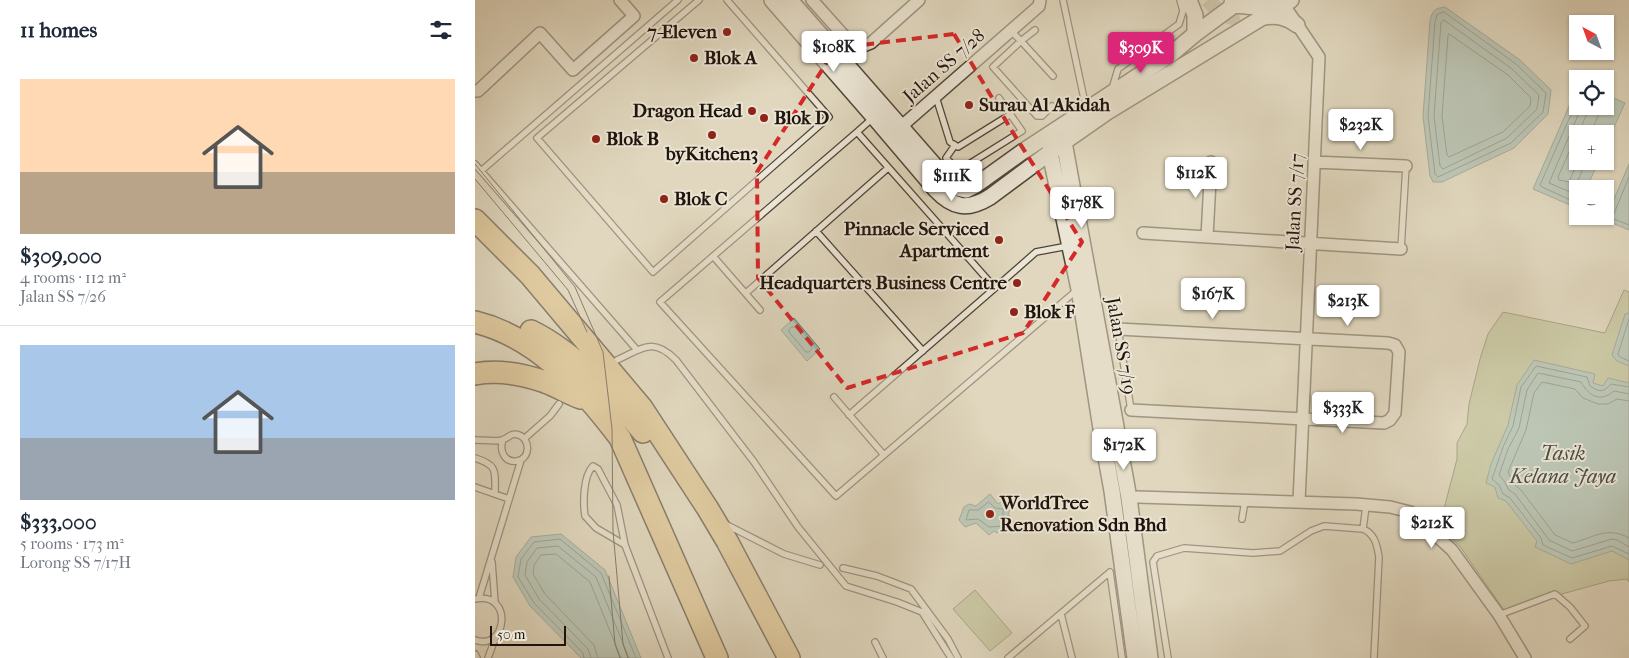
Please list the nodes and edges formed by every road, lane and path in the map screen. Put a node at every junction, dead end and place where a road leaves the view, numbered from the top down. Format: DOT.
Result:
graph roads {
  1 [pos="620,0"];
  2 [pos="678,0"];
  3 [pos="699,0"];
  4 [pos="727,0"];
  5 [pos="772,0"];
  6 [pos="790,0"];
  7 [pos="812,0"];
  8 [pos="919,0"];
  9 [pos="1039,0"];
  10 [pos="1063,0"];
  11 [pos="1181,0"];
  12 [pos="1189,0"];
  13 [pos="1300,0"];
  14 [pos="1235,2"];
  15 [pos="1288,2"];
  16 [pos="1262,18"];
  17 [pos="1297,25"];
  18 [pos="1035,30"];
  19 [pos="1011,31"];
  20 [pos="1195,34"];
  21 [pos="1021,41"];
  22 [pos="1209,50"];
  23 [pos="1053,76"];
  24 [pos="475,91"];
  25 [pos="1111,94"];
  26 [pos="936,97"];
  27 [pos="999,98"];
  28 [pos="1051,106"];
  29 [pos="1087,109"];
  30 [pos="879,112"];
  31 [pos="1011,114"];
  32 [pos="895,131"];
  33 [pos="857,132"];
  34 [pos="1053,141"];
  35 [pos="955,145"];
  36 [pos="1211,162"];
  37 [pos="1314,162"];
  38 [pos="475,164"];
  39 [pos="1406,166"];
  40 [pos="888,168"];
  41 [pos="481,171"];
  42 [pos="475,220"];
  43 [pos="816,231"];
  44 [pos="1143,234"];
  45 [pos="1207,237"];
  46 [pos="1311,243"];
  47 [pos="1070,246"];
  48 [pos="1401,249"];
  49 [pos="713,256"];
  50 [pos="1085,287"];
  51 [pos="995,288"];
  52 [pos="746,293"];
  53 [pos="475,309"];
  54 [pos="760,310"];
  55 [pos="475,322"];
  56 [pos="1118,328"];
  57 [pos="1306,338"];
  58 [pos="637,350"];
  59 [pos="923,351"];
  60 [pos="618,362"];
  61 [pos="475,374"];
  62 [pos="834,397"];
  63 [pos="591,402"];
  64 [pos="561,406"];
  65 [pos="1131,410"];
  66 [pos="849,415"];
  67 [pos="1303,419"];
  68 [pos="525,438"];
  69 [pos="1118,438"];
  70 [pos="475,440"];
  71 [pos="503,440"];
  72 [pos="1103,441"];
  73 [pos="884,455"];
  74 [pos="475,458"];
  75 [pos="521,460"];
  76 [pos="475,487"];
  77 [pos="495,494"];
  78 [pos="1138,497"];
  79 [pos="509,499"];
  80 [pos="1245,501"];
  81 [pos="1299,502"];
  82 [pos="1366,506"];
  83 [pos="711,514"];
  84 [pos="1241,520"];
  85 [pos="1363,529"];
  86 [pos="625,545"];
  87 [pos="491,558"];
  88 [pos="820,565"];
  89 [pos="843,568"];
  90 [pos="477,599"];
  91 [pos="495,603"];
  92 [pos="1061,614"];
  93 [pos="1499,615"];
  94 [pos="497,634"];
  95 [pos="1570,639"];
  96 [pos="475,640"];
  97 [pos="875,642"];
  98 [pos="475,654"];
  99 [pos="477,658"];
  100 [pos="488,658"];
  101 [pos="668,658"];
  102 [pos="717,658"];
  103 [pos="789,658"];
  104 [pos="883,658"];
  105 [pos="951,658"];
  106 [pos="958,658"];
  107 [pos="1008,658"];
  108 [pos="1072,658"];
  109 [pos="1122,658"];
  110 [pos="1135,658"];
  111 [pos="1150,658"];
  112 [pos="1168,658"];
  113 [pos="1375,658"];
  114 [pos="1525,658"];
  1 -- 24 [label="street"];
  2 -- 41 [label="lane"];
  3 -- 4 [label="lane"];
  5 -- 30 [label="street"];
  6 -- 30 [label="street"];
  7 -- 8 [label="street"];
  9 -- 19 [label="street, Jalan SS 7/28"];
  10 -- 29 [label="lane"];
  11 -- 25 [label="lane"];
  12 -- 20 [label="street"];
  13 -- 17 [label="street"];
  14 -- 15 [label="street"];
  14 -- 20 [label="street"];
  14 -- 22 [label="street"];
  15 -- 16 [label="street"];
  15 -- 17 [label="street, Jalan SS 7/17"];
  16 -- 17 [label="street"];
  16 -- 22 [label="street"];
  17 -- 37 [label="street, Jalan SS 7/17"];
  18 -- 21 [label="lane"];
  19 -- 21 [label="lane"];
  19 -- 26 [label="street, Jalan SS 7/28"];
  20 -- 25 [label="street"];
  21 -- 23 [label="lane"];
  21 -- 28 [label="lane"];
  22 -- 34 [label="street"];
  25 -- 29 [label="street"];
  26 -- 32 [label="street, Jalan SS 7/28"];
  26 -- 35 [label="lane"];
  27 -- 31 [label="lane"];
  29 -- 34 [label="street"];
  30 -- 32 [label="street"];
  30 -- 33 [label="lane"];
  31 -- 35 [label="lane"];
  31 -- 35 [label="lane"];
  32 -- 34 [label="street"];
  33 -- 40 [label="lane"];
  33 -- 49 [label="lane"];
  34 -- 47 [label="street, Jalan SS 7/19"];
  34 -- 50 [label="street, Jalan SS 7/19"];
  36 -- 45 [label="street"];
  37 -- 39 [label="street"];
  37 -- 46 [label="street, Jalan SS 7/17"];
  38 -- 41 [label="lane"];
  39 -- 48 [label="lane"];
  40 -- 43 [label="lane"];
  40 -- 51 [label="lane"];
  41 -- 58 [label="lane"];
  42 -- 83 [label="highway"];
  43 -- 52 [label="lane"];
  43 -- 59 [label="lane"];
  44 -- 45 [label="street"];
  45 -- 46 [label="street"];
  46 -- 48 [label="street"];
  46 -- 57 [label="street, Jalan SS 7/17"];
  47 -- 50 [label="street, Jalan SS 7/19"];
  47 -- 51 [label="lane"];
  49 -- 52 [label="lane"];
  49 -- 73 [label="lane"];
  50 -- 69 [label="street, Jalan SS 7/19"];
  50 -- 72 [label="street, Jalan SS 7/19"];
  50 -- 73 [label="lane"];
  51 -- 59 [label="lane"];
  52 -- 54 [label="lane"];
  53 -- 83 [label="highway"];
  55 -- 63 [label="highway"];
  56 -- 57 [label="street"];
  56 -- 65 [label="lane"];
  57 -- 67 [label="street, Jalan SS 7/17"];
  57 -- 67 [label="street"];
  58 -- 60 [label="lane"];
  58 -- 105 [label="lane"];
  59 -- 66 [label="lane"];
  61 -- 63 [label="highway"];
  62 -- 66 [label="lane"];
  63 -- 102 [label="highway"];
  64 -- 68 [label="lane"];
  65 -- 67 [label="street"];
  66 -- 73 [label="lane"];
  67 -- 81 [label="street, Jalan SS 7/17"];
  68 -- 71 [label="lane"];
  68 -- 75 [label="lane"];
  69 -- 72 [label="lane"];
  69 -- 111 [label="street, Jalan SS 7/19"];
  70 -- 71 [label="lane"];
  71 -- 75 [label="lane"];
  72 -- 110 [label="street, Jalan SS 7/19"];
  74 -- 77 [label="lane"];
  75 -- 79 [label="lane"];
  76 -- 77 [label="lane"];
  77 -- 79 [label="lane"];
  78 -- 80 [label="street"];
  79 -- 87 [label="lane"];
  80 -- 81 [label="street"];
  80 -- 84 [label="lane"];
  81 -- 82 [label="street"];
  82 -- 85 [label="lane"];
  82 -- 93 [label="street"];
  83 -- 88 [label="lane"];
  83 -- 103 [label="highway"];
  85 -- 112 [label="lane"];
  85 -- 113 [label="lane"];
  86 -- 86 [label="lane"];
  86 -- 101 [label="lane"];
  87 -- 90 [label="lane"];
  87 -- 91 [label="lane"];
  89 -- 106 [label="lane"];
  90 -- 91 [label="lane"];
  91 -- 94 [label="lane"];
  92 -- 107 [label="lane"];
  92 -- 108 [label="lane"];
  92 -- 109 [label="lane"];
  93 -- 95 [label="lane"];
  93 -- 114 [label="street"];
  94 -- 96 [label="lane"];
  94 -- 100 [label="lane"];
  97 -- 104 [label="lane"];
  98 -- 99 [label="lane"];
}
